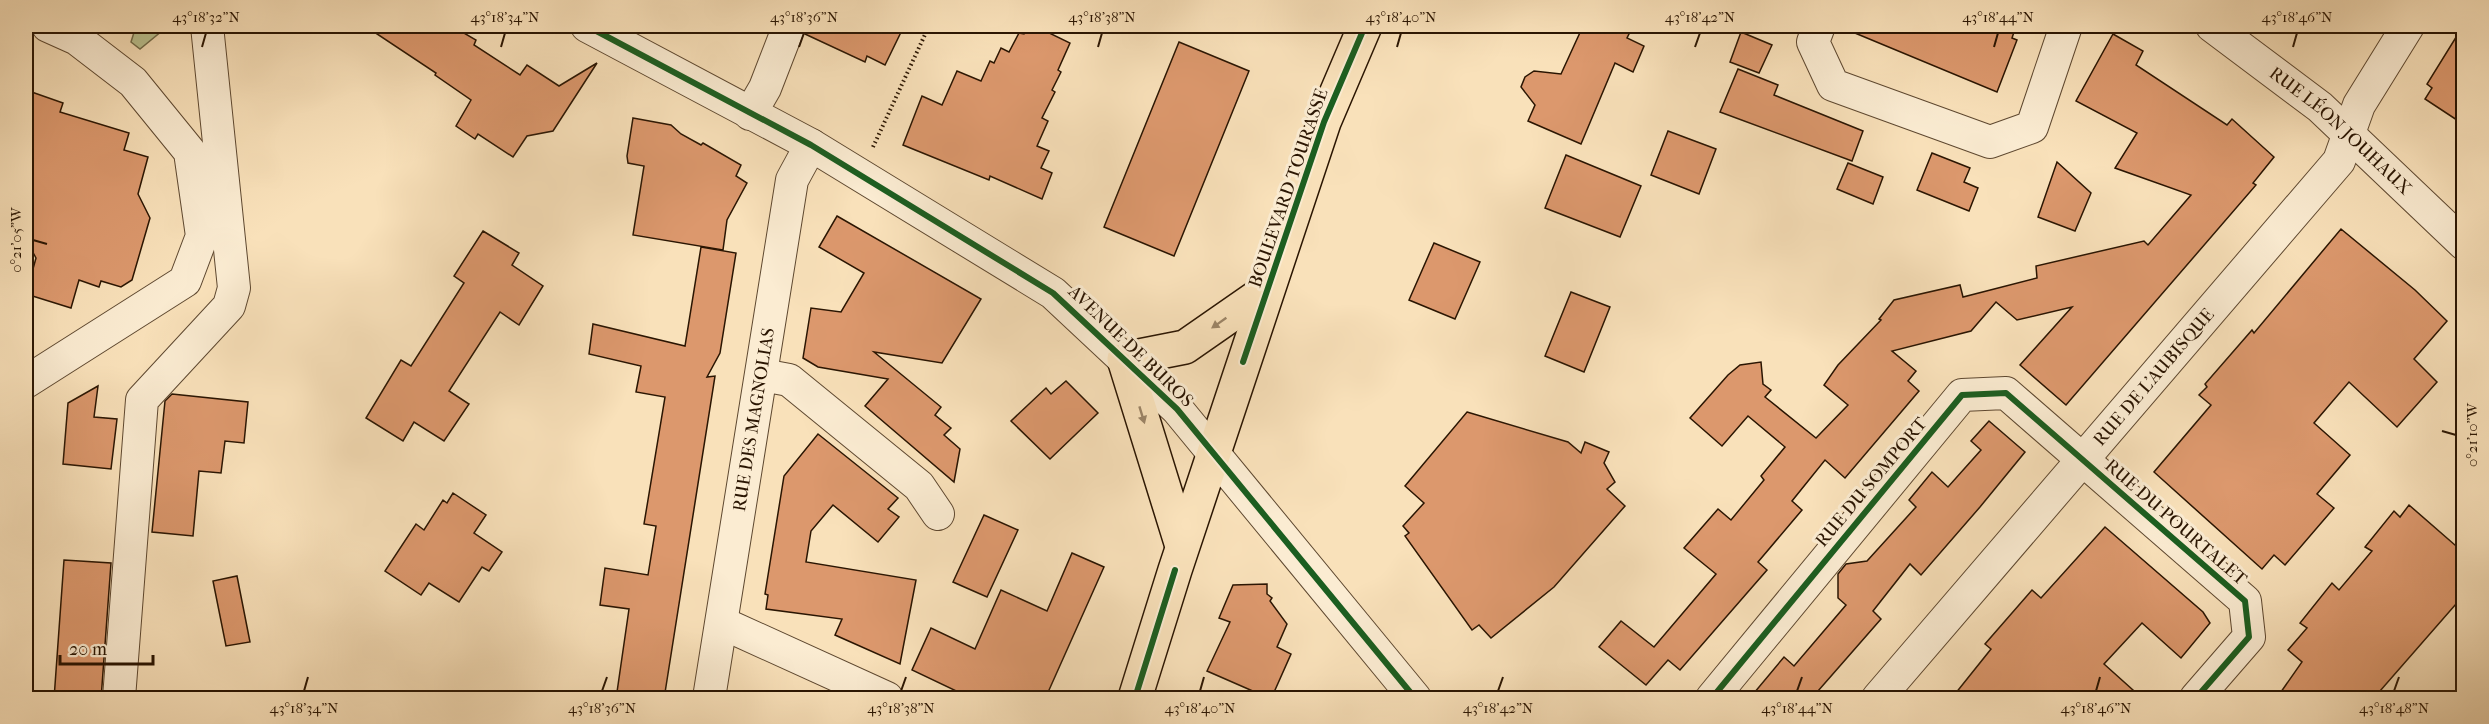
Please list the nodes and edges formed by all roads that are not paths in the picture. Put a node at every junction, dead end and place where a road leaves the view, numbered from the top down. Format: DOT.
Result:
graph roads {
  1 [pos="48,26"];
  2 [pos="207,26"];
  3 [pos="587,26"];
  4 [pos="789,26"];
  5 [pos="1365,26"];
  6 [pos="1819,26"];
  7 [pos="2066,26"];
  8 [pos="2212,26"];
  9 [pos="2408,26"];
  10 [pos="750,114"];
  11 [pos="2349,133"];
  12 [pos="811,145"];
  13 [pos="2463,244"];
  14 [pos="1268,290"];
  15 [pos="1124,359"];
  16 [pos="762,375"];
  17 [pos="26,382"];
  18 [pos="1214,452"];
  19 [pos="2081,460"];
  20 [pos="938,514"];
  21 [pos="1182,546"];
  22 [pos="722,623"];
  23 [pos="119,699"];
  24 [pos="709,699"];
  25 [pos="887,699"];
  26 [pos="1135,699"];
  27 [pos="1415,699"];
  28 [pos="1712,699"];
  29 [pos="1878,699"];
  30 [pos="2196,699"];
  1 -- 17 [label="street"];
  2 -- 23 [label="street"];
  3 -- 10 [label="street, AVENUE DE BUROS"];
  4 -- 10 [label="street"];
  5 -- 14 [label="main road, BOULEVARD TOURASSE"];
  6 -- 7 [label="street"];
  8 -- 11 [label="street, RUE LÉON JOUHAUX"];
  9 -- 11 [label="street, RUE DE L'AUBISQUE"];
  10 -- 12 [label="street, AVENUE DE BUROS"];
  11 -- 13 [label="street, RUE LÉON JOUHAUX"];
  11 -- 19 [label="street, RUE DE L'AUBISQUE"];
  12 -- 15 [label="street, AVENUE DE BUROS"];
  12 -- 16 [label="street, RUE DES MAGNOLIAS"];
  14 -- 15 [label="main road, one-way"];
  14 -- 18 [label="main road, BOULEVARD TOURASSE"];
  15 -- 18 [label="street, AVENUE DE BUROS"];
  15 -- 21 [label="main road, one-way"];
  16 -- 20 [label="street"];
  16 -- 22 [label="street, RUE DES MAGNOLIAS"];
  18 -- 21 [label="main road, BOULEVARD TOURASSE"];
  18 -- 27 [label="street, AVENUE DE BUROS"];
  19 -- 28 [label="street, RUE DU SOMPORT"];
  19 -- 29 [label="street, RUE DE L'AUBISQUE"];
  19 -- 30 [label="street, RUE DU POURTALET"];
  21 -- 26 [label="main road, BOULEVARD TOURASSE"];
  22 -- 24 [label="street, RUE DES MAGNOLIAS"];
  22 -- 25 [label="street"];
}
